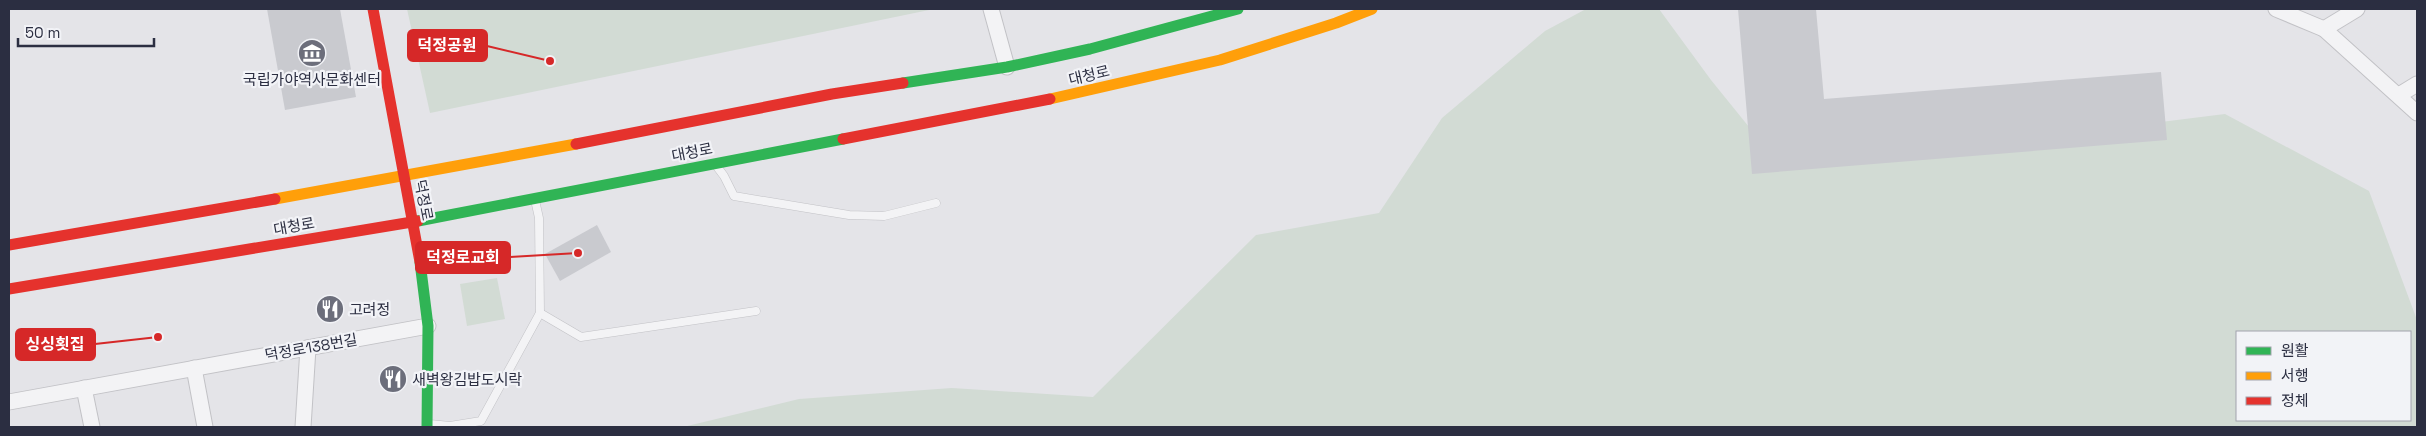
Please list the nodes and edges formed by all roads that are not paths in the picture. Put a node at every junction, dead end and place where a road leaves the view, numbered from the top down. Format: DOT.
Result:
graph roads {
  1 [pos="373,9"];
  2 [pos="991,9"];
  3 [pos="1238,9"];
  4 [pos="1372,9"];
  5 [pos="2276,9"];
  6 [pos="2357,9"];
  7 [pos="2324,29"];
  8 [pos="1007,67"];
  9 [pos="2417,84"];
  10 [pos="2399,95"];
  11 [pos="2417,113"];
  12 [pos="714,163"];
  13 [pos="404,176"];
  14 [pos="535,198"];
  15 [pos="936,203"];
  16 [pos="412,221"];
  17 [pos="9,246"];
  18 [pos="9,290"];
  19 [pos="756,312"];
  20 [pos="540,313"];
  21 [pos="428,326"];
  22 [pos="308,348"];
  23 [pos="194,368"];
  24 [pos="84,388"];
  25 [pos="9,402"];
  26 [pos="427,425"];
  27 [pos="92,427"];
  28 [pos="206,427"];
  29 [pos="303,427"];
  1 -- 13 [label="main road, 덕정로"];
  2 -- 8 [label="street"];
  3 -- 8 [label="main road, 대청로"];
  4 -- 12 [label="main road, 대청로"];
  5 -- 7 [label="street"];
  6 -- 7 [label="street"];
  7 -- 10 [label="street"];
  8 -- 13 [label="main road, 대청로"];
  9 -- 10 [label="street"];
  10 -- 11 [label="street"];
  12 -- 14 [label="main road, 대청로"];
  12 -- 15 [label="lane"];
  13 -- 16 [label="main road, 덕정로"];
  13 -- 17 [label="main road, 대청로"];
  14 -- 16 [label="main road, 대청로"];
  14 -- 20 [label="lane"];
  16 -- 18 [label="main road, 대청로"];
  16 -- 21 [label="main road, 덕정로"];
  19 -- 20 [label="lane"];
  20 -- 26 [label="lane"];
  21 -- 22 [label="street, 덕정로138번길"];
  21 -- 26 [label="main road, 덕정로"];
  22 -- 23 [label="street, 덕정로138번길"];
  22 -- 29 [label="street"];
  23 -- 24 [label="street, 덕정로138번길"];
  23 -- 28 [label="street"];
  24 -- 25 [label="street, 덕정로138번길"];
  24 -- 27 [label="street"];
}
